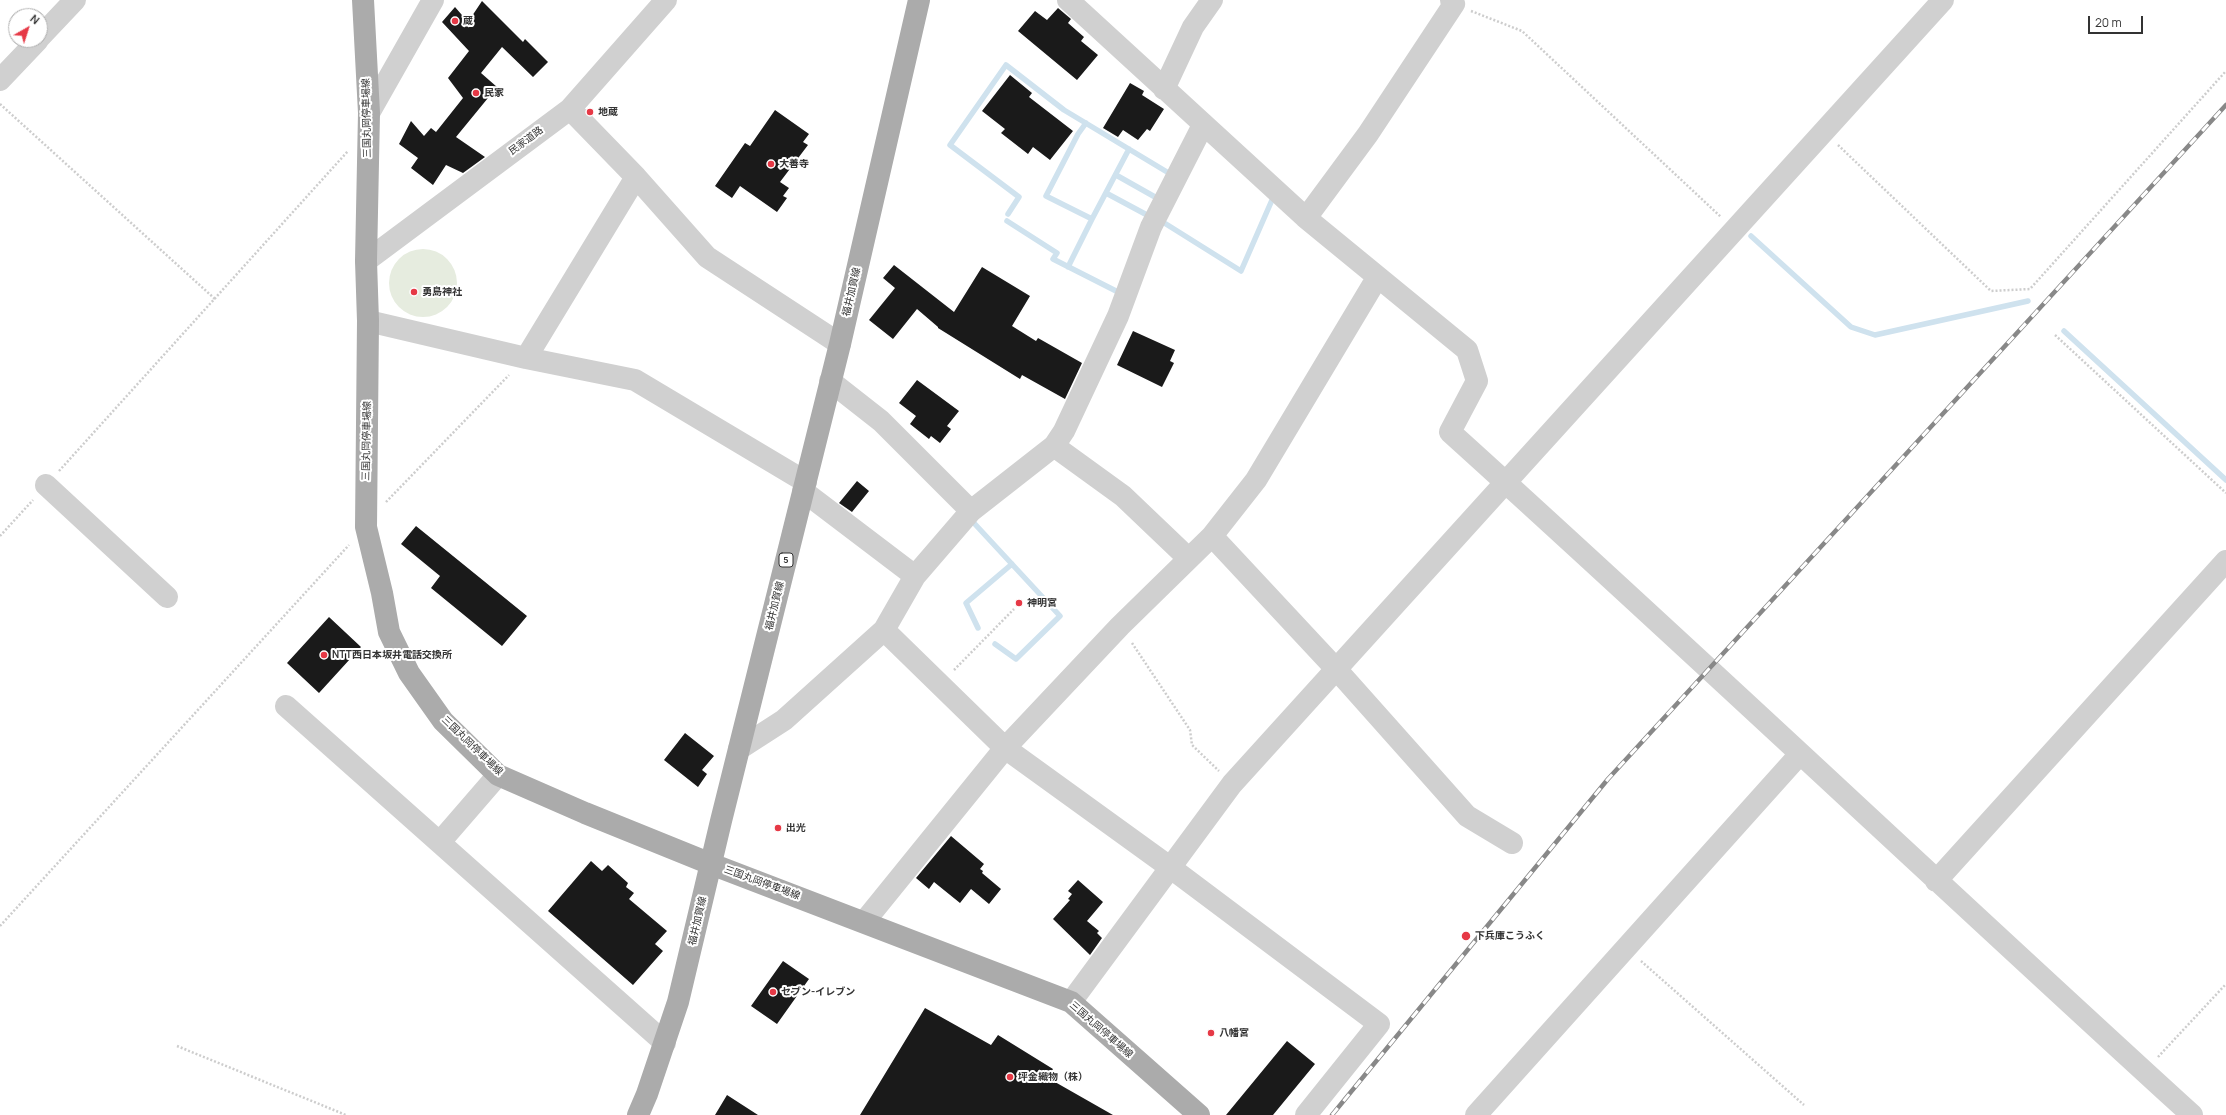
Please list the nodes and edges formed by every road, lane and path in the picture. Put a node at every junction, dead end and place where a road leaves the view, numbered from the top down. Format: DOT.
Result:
graph roads {
  1 [pos="75,0"];
  2 [pos="363,0"];
  3 [pos="433,0"];
  4 [pos="666,0"];
  5 [pos="919,0"];
  6 [pos="1068,0"];
  7 [pos="1212,0"];
  8 [pos="1944,0"];
  9 [pos="1452,2"];
  10 [pos="48,29"];
  11 [pos="30,48"];
  12 [pos="2226,71"];
  13 [pos="0,80"];
  14 [pos="1164,89"];
  15 [pos="0,104"];
  16 [pos="570,109"];
  17 [pos="369,121"];
  18 [pos="1203,125"];
  19 [pos="1825,131"];
  20 [pos="636,177"];
  21 [pos="1306,218"];
  22 [pos="1734,228"];
  23 [pos="366,261"];
  24 [pos="1377,278"];
  25 [pos="215,298"];
  26 [pos="368,321"];
  27 [pos="2055,335"];
  28 [pos="840,344"];
  29 [pos="526,358"];
  30 [pos="830,381"];
  31 [pos="1054,446"];
  32 [pos="1505,481"];
  33 [pos="46,484"];
  34 [pos="804,486"];
  35 [pos="2226,493"];
  36 [pos="971,511"];
  37 [pos="366,525"];
  38 [pos="0,536"];
  39 [pos="1212,536"];
  40 [pos="1188,558"];
  41 [pos="2226,561"];
  42 [pos="915,576"];
  43 [pos="167,597"];
  44 [pos="1014,609"];
  45 [pos="1120,626"];
  46 [pos="884,630"];
  47 [pos="1337,670"];
  48 [pos="939,685"];
  49 [pos="286,706"];
  50 [pos="1005,748"];
  51 [pos="740,749"];
  52 [pos="1800,754"];
  53 [pos="498,775"];
  54 [pos="1232,784"];
  55 [pos="440,842"];
  56 [pos="1512,843"];
  57 [pos="711,864"];
  58 [pos="1171,868"];
  59 [pos="1936,881"];
  60 [pos="864,922"];
  61 [pos="0,926"];
  62 [pos="1626,948"];
  63 [pos="2226,984"];
  64 [pos="1071,1002"];
  65 [pos="665,1043"];
  66 [pos="177,1046"];
  67 [pos="2144,1072"];
  68 [pos="1804,1105"];
  69 [pos="346,1115"];
  70 [pos="638,1115"];
  71 [pos="1199,1115"];
  72 [pos="1306,1115"];
  73 [pos="1476,1115"];
  74 [pos="2192,1115"];
  1 -- 10 [label="street"];
  2 -- 17 [label="main road, 三国丸岡停車場線"];
  3 -- 17 [label="street"];
  4 -- 16 [label="street, 民家道路"];
  5 -- 28 [label="main road, 福井加賀線 / 5"];
  6 -- 14 [label="street"];
  7 -- 14 [label="street"];
  8 -- 19 [label="street"];
  9 -- 21 [label="street"];
  9 -- 22 [label="path"];
  11 -- 13 [label="street"];
  12 -- 19 [label="path"];
  14 -- 18 [label="street"];
  15 -- 25 [label="path"];
  16 -- 20 [label="street"];
  16 -- 23 [label="street, 民家道路"];
  17 -- 23 [label="main road, 三国丸岡停車場線"];
  17 -- 25 [label="path"];
  18 -- 21 [label="street"];
  18 -- 31 [label="street"];
  19 -- 22 [label="street"];
  20 -- 28 [label="street"];
  20 -- 29 [label="street"];
  21 -- 24 [label="street"];
  22 -- 32 [label="street"];
  23 -- 26 [label="main road, 三国丸岡停車場線"];
  24 -- 32 [label="street"];
  24 -- 39 [label="street"];
  25 -- 33 [label="path"];
  26 -- 29 [label="street"];
  26 -- 37 [label="main road, 三国丸岡停車場線"];
  27 -- 35 [label="path"];
  28 -- 30 [label="main road, 福井加賀線 / 5"];
  29 -- 34 [label="street"];
  29 -- 37 [label="path"];
  30 -- 34 [label="main road, 福井加賀線 / 5"];
  30 -- 36 [label="street"];
  31 -- 36 [label="street"];
  31 -- 40 [label="street"];
  32 -- 47 [label="street"];
  32 -- 52 [label="street"];
  33 -- 38 [label="path"];
  33 -- 43 [label="street"];
  34 -- 42 [label="street"];
  34 -- 51 [label="main road, 福井加賀線 / 5"];
  36 -- 42 [label="street"];
  37 -- 53 [label="main road, 三国丸岡停車場線"];
  37 -- 61 [label="path"];
  39 -- 40 [label="street"];
  39 -- 47 [label="street"];
  40 -- 45 [label="street"];
  41 -- 59 [label="street"];
  42 -- 46 [label="street"];
  44 -- 48 [label="path"];
  45 -- 50 [label="street"];
  45 -- 54 [label="path"];
  46 -- 48 [label="street"];
  46 -- 51 [label="street"];
  47 -- 54 [label="street"];
  47 -- 56 [label="street"];
  48 -- 50 [label="street"];
  49 -- 55 [label="street"];
  50 -- 58 [label="street"];
  50 -- 60 [label="street"];
  51 -- 57 [label="main road, 福井加賀線 / 5"];
  52 -- 59 [label="street"];
  52 -- 62 [label="street"];
  53 -- 55 [label="street"];
  53 -- 57 [label="main road, 三国丸岡停車場線"];
  54 -- 58 [label="street"];
  55 -- 65 [label="street"];
  57 -- 60 [label="main road, 三国丸岡停車場線"];
  57 -- 65 [label="main road, 福井加賀線 / 5"];
  58 -- 64 [label="street"];
  58 -- 72 [label="street"];
  59 -- 67 [label="street"];
  60 -- 64 [label="main road, 三国丸岡停車場線"];
  62 -- 68 [label="path"];
  62 -- 73 [label="street"];
  63 -- 67 [label="path"];
  64 -- 71 [label="main road, 三国丸岡停車場線"];
  65 -- 70 [label="main road, 福井加賀線 / 5"];
  66 -- 69 [label="path"];
  67 -- 74 [label="street"];
}
